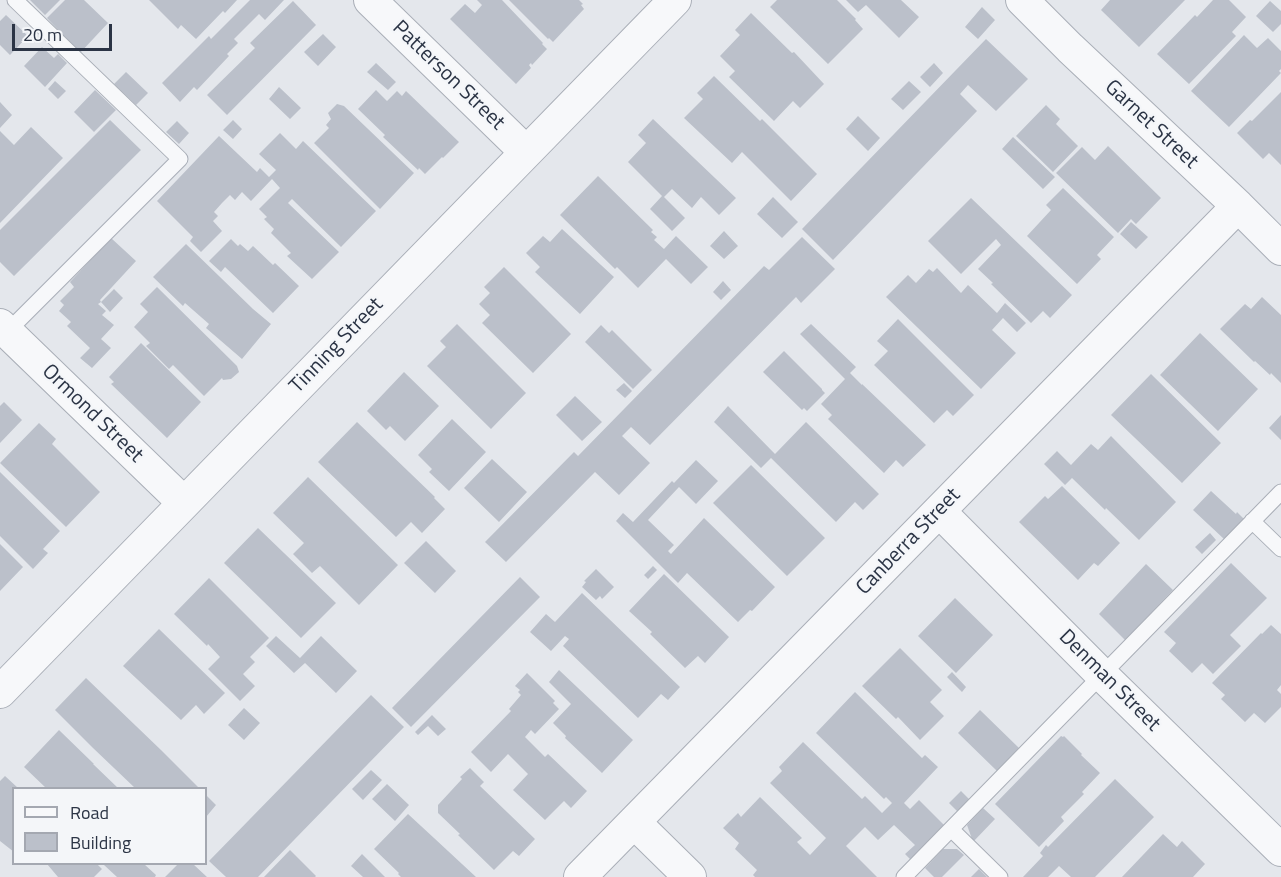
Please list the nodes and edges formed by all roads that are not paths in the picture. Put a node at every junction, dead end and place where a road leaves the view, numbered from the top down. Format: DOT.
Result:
graph roads {
  1 [pos="15,0"];
  2 [pos="370,0"];
  3 [pos="675,0"];
  4 [pos="1022,0"];
  5 [pos="526,152"];
  6 [pos="1238,206"];
  7 [pos="1281,249"];
  8 [pos="3,328"];
  9 [pos="1281,492"];
  10 [pos="184,503"];
  11 [pos="939,511"];
  12 [pos="1252,521"];
  13 [pos="1281,549"];
  14 [pos="1101,674"];
  15 [pos="0,692"];
  16 [pos="634,822"];
  17 [pos="951,829"];
  18 [pos="1281,850"];
  19 [pos="580,877"];
  20 [pos="690,877"];
  21 [pos="904,877"];
  22 [pos="1000,877"];
  1 -- 8 [label="lane"];
  2 -- 5 [label="street, Patterson Street"];
  3 -- 5 [label="street, Tinning Street"];
  4 -- 6 [label="street, Garnet Street"];
  5 -- 10 [label="street, Tinning Street"];
  6 -- 7 [label="street, Garnet Street"];
  6 -- 11 [label="street, Canberra Street"];
  8 -- 10 [label="street, Ormond Street"];
  9 -- 12 [label="lane"];
  10 -- 15 [label="street, Tinning Street"];
  11 -- 14 [label="street, Denman Street"];
  11 -- 16 [label="street, Canberra Street"];
  12 -- 13 [label="lane"];
  12 -- 14 [label="lane"];
  14 -- 17 [label="lane"];
  14 -- 18 [label="street, Denman Street"];
  16 -- 19 [label="street, Canberra Street"];
  16 -- 20 [label="street"];
  17 -- 21 [label="lane"];
  17 -- 22 [label="lane"];
}
